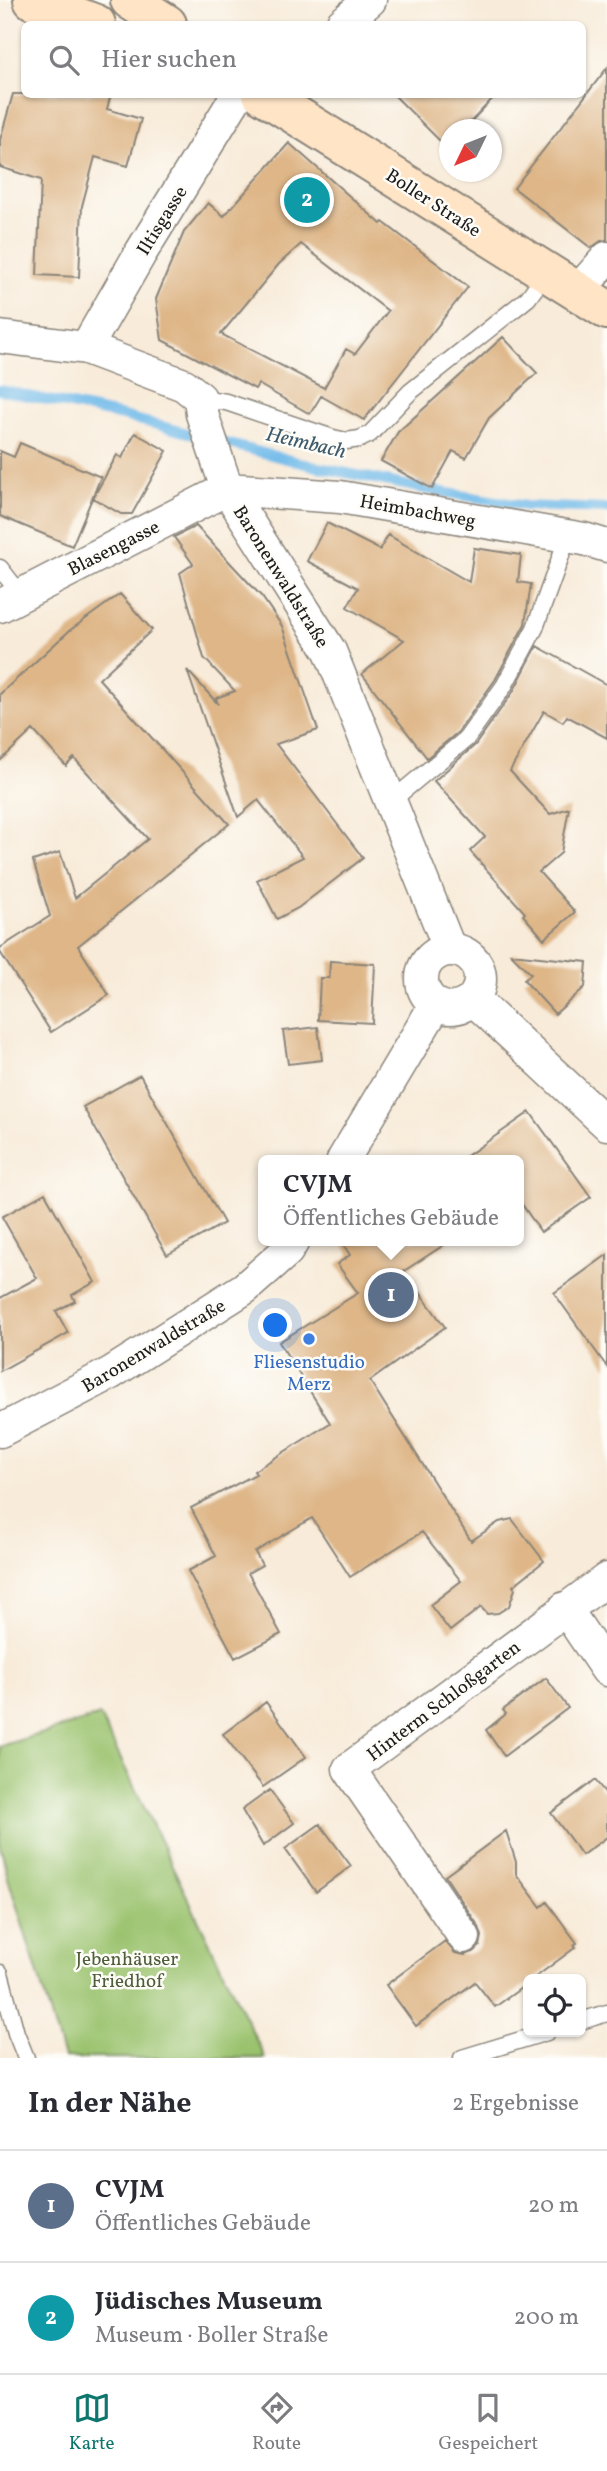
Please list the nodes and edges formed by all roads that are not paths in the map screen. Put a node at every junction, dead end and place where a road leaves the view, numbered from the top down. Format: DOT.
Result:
graph roads {
  1 [pos="33,0"];
  2 [pos="130,0"];
  3 [pos="370,0"];
  4 [pos="88,21"];
  5 [pos="162,21"];
  6 [pos="346,21"];
  7 [pos="236,98"];
  8 [pos="268,98"];
  9 [pos="607,258"];
  10 [pos="577,291"];
  11 [pos="0,337"];
  12 [pos="86,348"];
  13 [pos="201,406"];
  14 [pos="225,482"];
  15 [pos="568,536"];
  16 [pos="607,546"];
  17 [pos="0,568"];
  18 [pos="10,601"];
  19 [pos="391,801"];
  20 [pos="450,950"];
  21 [pos="473,999"];
  22 [pos="436,1004"];
  23 [pos="607,1124"];
  24 [pos="346,1155"];
  25 [pos="290,1246"];
  26 [pos="0,1431"];
  27 [pos="607,1579"];
  28 [pos="565,1608"];
  29 [pos="607,1670"];
  30 [pos="464,1937"];
  31 [pos="0,1973"];
  32 [pos="607,2013"];
  33 [pos="586,2019"];
  34 [pos="531,2037"];
  35 [pos="26,2058"];
  36 [pos="462,2058"];
  1 -- 4 [label="main road"];
  2 -- 5 [label="main road"];
  3 -- 6 [label="street"];
  7 -- 12 [label="street, Iltisgasse"];
  8 -- 10 [label="main road, Boller Straße"];
  9 -- 10 [label="street"];
  10 -- 13 [label="lane"];
  11 -- 12 [label="street"];
  12 -- 13 [label="street"];
  13 -- 14 [label="street, Baronenwaldstraße"];
  14 -- 15 [label="street, Heimbachweg"];
  14 -- 18 [label="street, Blasengasse"];
  14 -- 19 [label="street, Baronenwaldstraße"];
  15 -- 16 [label="street, Heimbachweg"];
  15 -- 19 [label="lane"];
  17 -- 18 [label="lane"];
  19 -- 20 [label="street, Baronenwaldstraße"];
  20 -- 21 [label="street"];
  20 -- 22 [label="street"];
  21 -- 22 [label="street"];
  21 -- 23 [label="street"];
  22 -- 24 [label="street"];
  25 -- 26 [label="street, Baronenwaldstraße"];
  27 -- 28 [label="street, Hinterm Schloßgarten"];
  28 -- 29 [label="street"];
  28 -- 30 [label="street, Hinterm Schloßgarten"];
  31 -- 35 [label="lane"];
  32 -- 33 [label="lane"];
  34 -- 36 [label="lane"];
}
